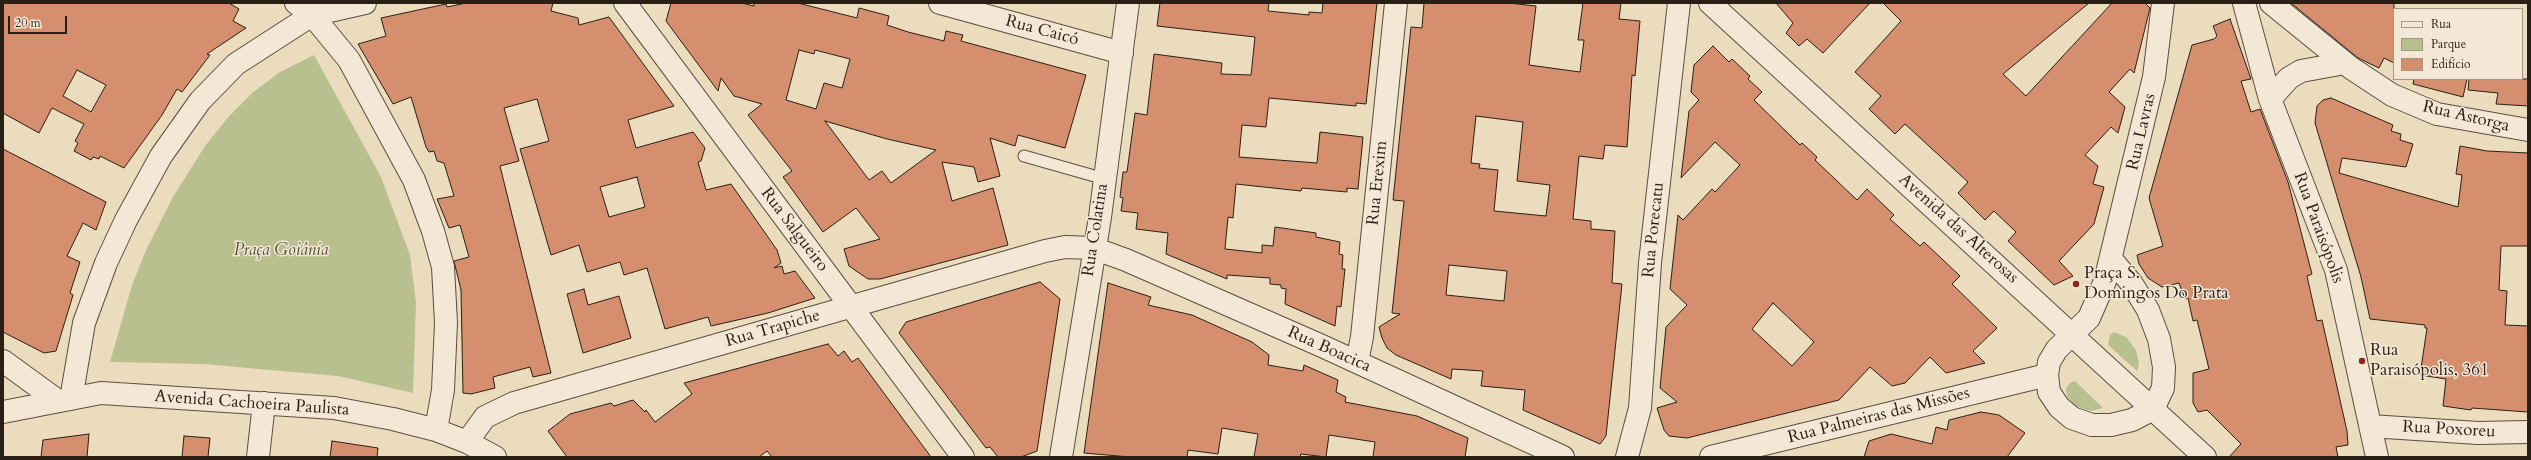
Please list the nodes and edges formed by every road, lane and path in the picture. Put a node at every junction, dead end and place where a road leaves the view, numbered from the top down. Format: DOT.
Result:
graph roads {
  1 [pos="364,3"];
  2 [pos="625,3"];
  3 [pos="940,3"];
  4 [pos="1128,3"];
  5 [pos="1396,3"];
  6 [pos="1679,3"];
  7 [pos="1710,3"];
  8 [pos="2163,3"];
  9 [pos="2244,3"];
  10 [pos="2272,3"];
  11 [pos="304,9"];
  12 [pos="1122,53"];
  13 [pos="2345,63"];
  14 [pos="2270,99"];
  15 [pos="2528,130"];
  16 [pos="1024,156"];
  17 [pos="1104,179"];
  18 [pos="1093,248"];
  19 [pos="2111,259"];
  20 [pos="851,306"];
  21 [pos="2074,335"];
  22 [pos="3,361"];
  23 [pos="1357,362"];
  24 [pos="2047,375"];
  25 [pos="65,400"];
  26 [pos="264,403"];
  27 [pos="2153,409"];
  28 [pos="3,412"];
  29 [pos="2370,426"];
  30 [pos="436,430"];
  31 [pos="2528,432"];
  32 [pos="467,442"];
  33 [pos="258,457"];
  34 [pos="495,457"];
  35 [pos="963,457"];
  36 [pos="1061,457"];
  37 [pos="1563,457"];
  38 [pos="1627,457"];
  39 [pos="1712,457"];
  40 [pos="2205,457"];
  41 [pos="2377,457"];
  1 -- 11 [label="street"];
  2 -- 20 [label="street, Rua Salgueiro"];
  3 -- 12 [label="street, Rua Caicó"];
  4 -- 12 [label="street, Rua Colatina"];
  5 -- 23 [label="street, Rua Erexim"];
  6 -- 38 [label="street, Rua Porecatu"];
  7 -- 21 [label="street, Avenida das Alterosas"];
  8 -- 19 [label="street, Rua Lavras"];
  9 -- 14 [label="street, Rua Paraisópolis"];
  10 -- 13 [label="street, Rua Astorga"];
  11 -- 25 [label="street"];
  11 -- 30 [label="street"];
  12 -- 17 [label="street, Rua Colatina"];
  13 -- 14 [label="street"];
  13 -- 15 [label="street, Rua Astorga"];
  14 -- 29 [label="street, Rua Paraisópolis"];
  16 -- 17 [label="lane"];
  17 -- 18 [label="street, Rua Colatina"];
  18 -- 20 [label="street, Rua Trapiche"];
  18 -- 23 [label="street, Rua Boacica"];
  18 -- 36 [label="street, Rua Colatina"];
  19 -- 21 [label="street, Rua Lavras"];
  19 -- 27 [label="street"];
  20 -- 32 [label="street, Rua Trapiche"];
  20 -- 35 [label="street, Rua Salgueiro"];
  21 -- 24 [label="street, Rua Lavras"];
  21 -- 27 [label="street, Avenida das Alterosas"];
  22 -- 25 [label="street"];
  23 -- 37 [label="street, Rua Boacica"];
  24 -- 27 [label="street"];
  24 -- 39 [label="street, Rua Palmeiras das Missões"];
  25 -- 26 [label="street, Avenida Cachoeira Paulista"];
  25 -- 28 [label="street, Avenida Cachoeira Paulista"];
  26 -- 30 [label="street, Avenida Cachoeira Paulista"];
  26 -- 33 [label="street"];
  27 -- 40 [label="street, Avenida das Alterosas"];
  29 -- 31 [label="street, Rua Poxoreu"];
  29 -- 41 [label="street, Rua Paraisópolis"];
  30 -- 32 [label="street, Avenida Cachoeira Paulista"];
  32 -- 34 [label="street, Avenida Cachoeira Paulista"];
}
